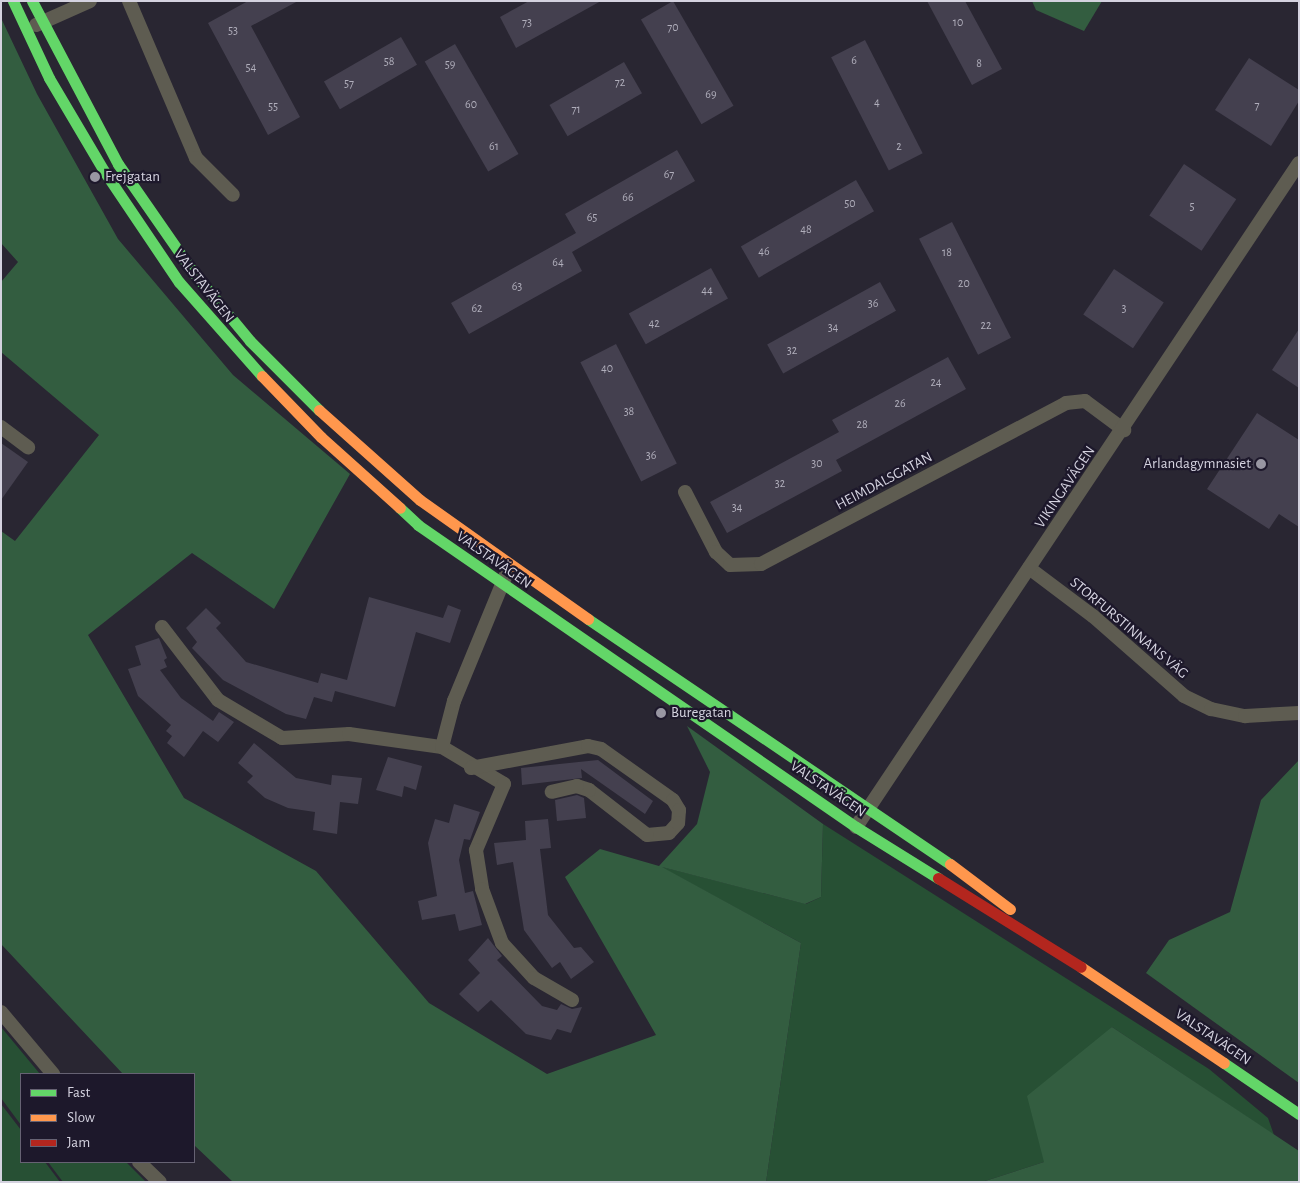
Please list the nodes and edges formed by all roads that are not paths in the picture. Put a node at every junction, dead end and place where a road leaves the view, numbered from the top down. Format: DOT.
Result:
graph roads {
  1 [pos="13,1"];
  2 [pos="32,1"];
  3 [pos="90,1"];
  4 [pos="129,1"];
  5 [pos="42,23"];
  6 [pos="26,30"];
  7 [pos="1299,163"];
  8 [pos="233,195"];
  9 [pos="1,427"];
  10 [pos="1124,430"];
  11 [pos="28,447"];
  12 [pos="684,492"];
  13 [pos="510,567"];
  14 [pos="1030,568"];
  15 [pos="502,584"];
  16 [pos="162,627"];
  17 [pos="1299,713"];
  18 [pos="442,747"];
  19 [pos="471,768"];
  20 [pos="552,792"];
  21 [pos="869,806"];
  22 [pos="856,827"];
  23 [pos="1111,986"];
  24 [pos="572,1000"];
  25 [pos="1,1012"];
  26 [pos="52,1073"];
  27 [pos="1299,1114"];
  28 [pos="140,1163"];
  29 [pos="160,1182"];
  1 -- 6 [label="street, VALSTAVÄGEN"];
  2 -- 5 [label="street, VALSTAVÄGEN"];
  3 -- 5 [label="street"];
  4 -- 8 [label="street"];
  5 -- 6 [label="street"];
  5 -- 13 [label="street, VALSTAVÄGEN"];
  6 -- 15 [label="street, VALSTAVÄGEN"];
  7 -- 10 [label="street, VIKINGAVÄGEN"];
  9 -- 11 [label="street"];
  10 -- 12 [label="street, HEIMDALSGATAN"];
  10 -- 14 [label="street, VIKINGAVÄGEN"];
  13 -- 15 [label="street"];
  13 -- 21 [label="street, VALSTAVÄGEN"];
  14 -- 17 [label="street, STORFURSTINNANS VÄG"];
  14 -- 21 [label="street, VIKINGAVÄGEN"];
  15 -- 18 [label="street"];
  15 -- 22 [label="street, VALSTAVÄGEN"];
  16 -- 18 [label="street"];
  18 -- 19 [label="street"];
  19 -- 20 [label="street"];
  19 -- 24 [label="street"];
  21 -- 22 [label="street, VIKINGAVÄGEN"];
  21 -- 23 [label="street, VALSTAVÄGEN"];
  22 -- 23 [label="street, VALSTAVÄGEN"];
  23 -- 27 [label="street, VALSTAVÄGEN"];
  25 -- 26 [label="street"];
  28 -- 29 [label="street"];
}
